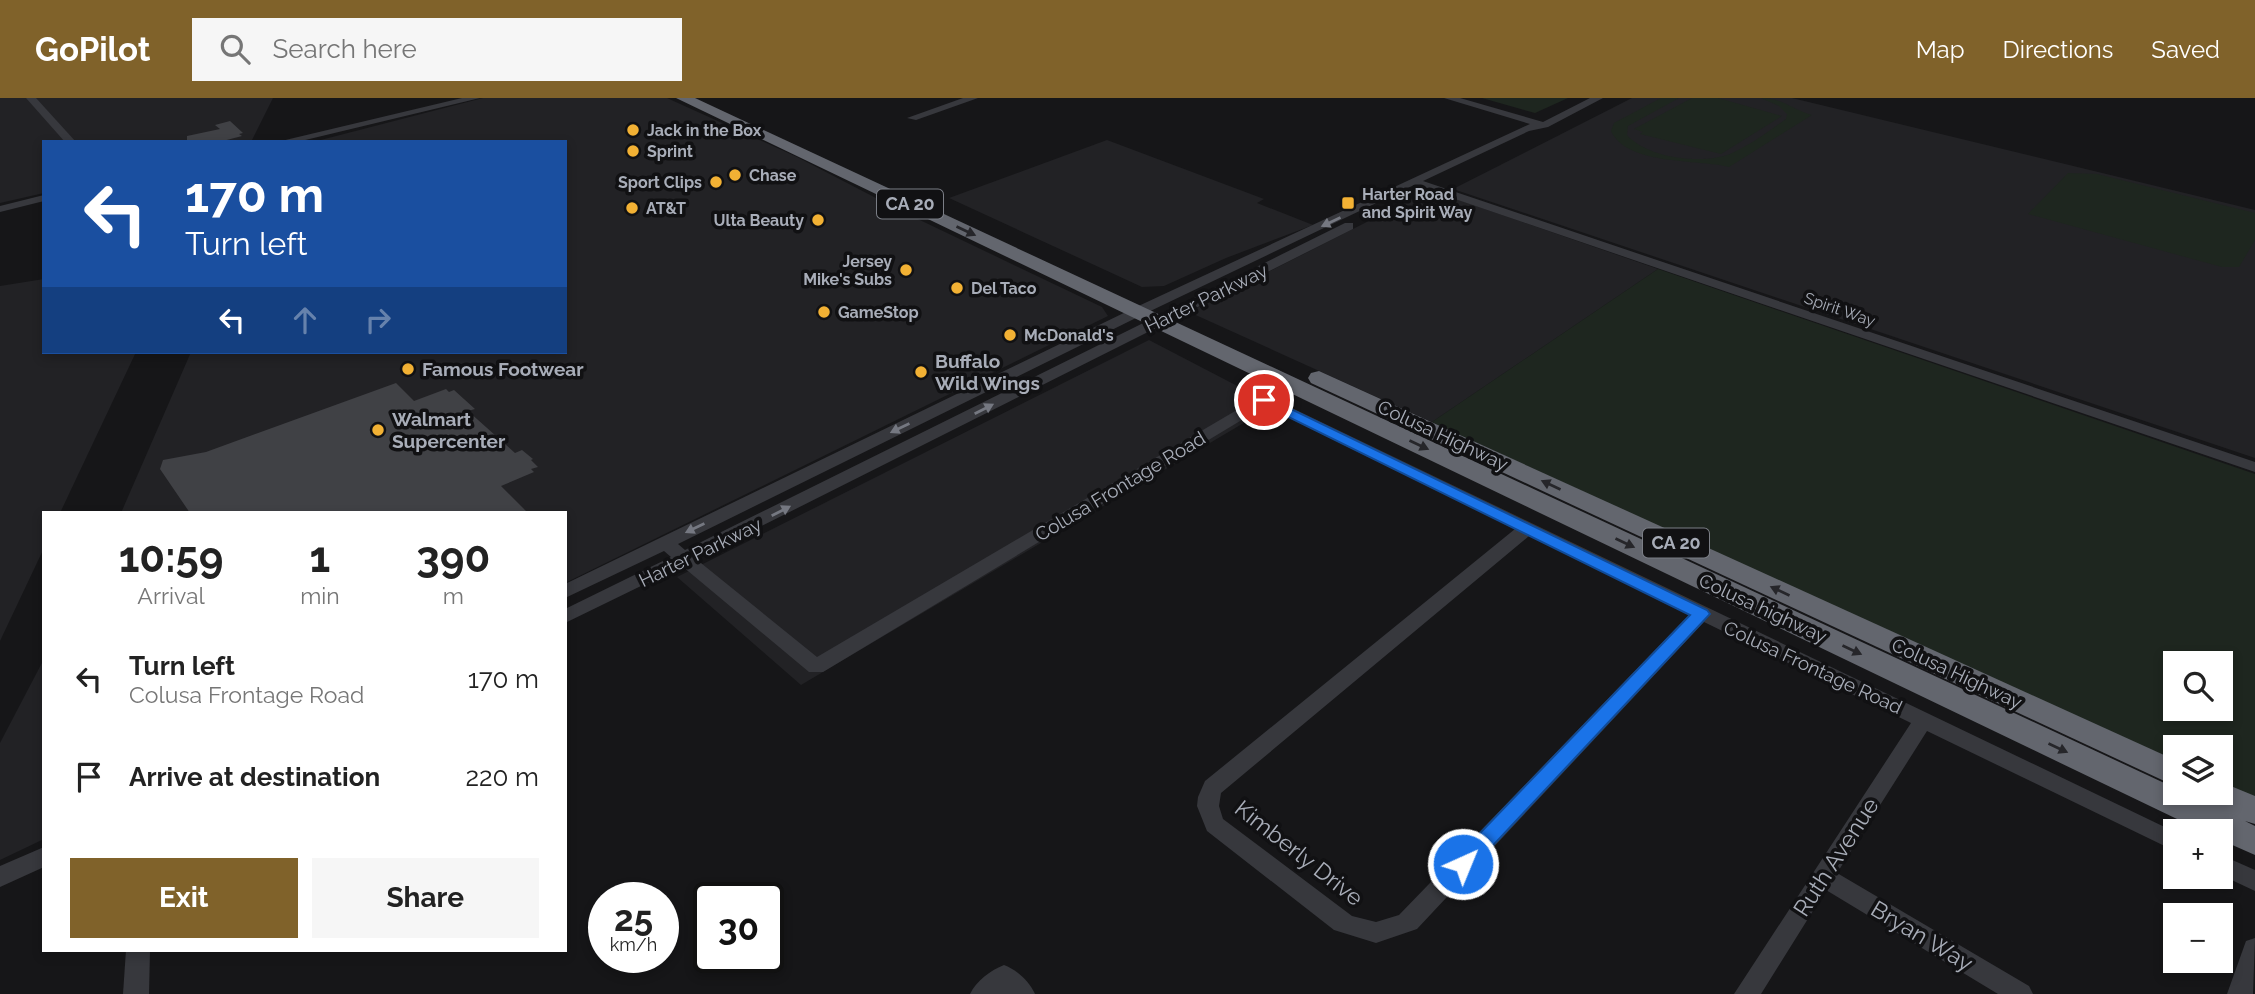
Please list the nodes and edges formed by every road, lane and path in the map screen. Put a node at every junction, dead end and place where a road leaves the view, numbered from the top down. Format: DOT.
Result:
graph roads {
  1 [pos="32,98"];
  2 [pos="458,98"];
  3 [pos="475,98"];
  4 [pos="683,98"];
  5 [pos="709,98"];
  6 [pos="935,98"];
  7 [pos="973,98"];
  8 [pos="1449,98"];
  9 [pos="1598,98"];
  10 [pos="952,105"];
  11 [pos="429,107"];
  12 [pos="912,117"];
  13 [pos="1544,125"];
  14 [pos="69,140"];
  15 [pos="290,140"];
  16 [pos="1415,183"];
  17 [pos="1429,188"];
  18 [pos="42,198"];
  19 [pos="0,209"];
  20 [pos="1157,312"];
  21 [pos="2255,467"];
  22 [pos="1527,528"];
  23 [pos="666,543"];
  24 [pos="685,559"];
  25 [pos="567,591"];
  26 [pos="1701,614"];
  27 [pos="567,616"];
  28 [pos="1924,719"];
  29 [pos="2163,769"];
  30 [pos="2233,801"];
  31 [pos="2255,811"];
  32 [pos="2163,836"];
  33 [pos="2255,841"];
  34 [pos="42,857"];
  35 [pos="2233,870"];
  36 [pos="0,877"];
  37 [pos="1824,877"];
  38 [pos="2255,881"];
  39 [pos="2255,949"];
  40 [pos="138,952"];
  41 [pos="1013,985"];
  42 [pos="136,994"];
  43 [pos="983,994"];
  44 [pos="1747,994"];
  45 [pos="2020,994"];
  46 [pos="2240,994"];
  1 -- 14 [label="street"];
  2 -- 11 [label="street"];
  3 -- 11 [label="street"];
  4 -- 20 [label="highway, Colusa Highway / CA 20, one-way"];
  5 -- 20 [label="highway, Colusa Highway / CA 20"];
  6 -- 10 [label="street"];
  7 -- 10 [label="street"];
  8 -- 13 [label="street"];
  9 -- 13 [label="street, Harter Parkway"];
  10 -- 12 [label="street"];
  11 -- 15 [label="street"];
  13 -- 16 [label="street, Harter Parkway"];
  13 -- 17 [label="street, Harter Parkway"];
  16 -- 17 [label="street, Spirit Way"];
  16 -- 20 [label="street, Harter Parkway, one-way"];
  17 -- 20 [label="street, Harter Parkway"];
  17 -- 21 [label="street, Spirit Way"];
  18 -- 19 [label="street"];
  20 -- 23 [label="street, Harter Parkway, one-way"];
  24 -- 20 [label="street, Harter Parkway, one-way"];
  29 -- 20 [label="highway, Colusa Highway / CA 20, one-way"];
  20 -- 33 [label="highway, Colusa highway / CA 20, one-way"];
  22 -- 24 [label="street, Colusa Frontage Road"];
  22 -- 26 [label="street, Colusa Frontage Road"];
  22 -- 26 [label="street, Kimberly Drive"];
  23 -- 24 [label="street, Colusa Frontage Road"];
  23 -- 25 [label="street, Harter Parkway"];
  24 -- 27 [label="street, Harter Parkway"];
  26 -- 28 [label="street, Colusa Frontage Road"];
  28 -- 32 [label="street, Colusa Frontage Road"];
  28 -- 37 [label="street, Ruth Avenue"];
  30 -- 31 [label="highway"];
  34 -- 36 [label="street"];
  35 -- 38 [label="street"];
  37 -- 44 [label="street, Ruth Avenue"];
  37 -- 45 [label="street, Bryan Way"];
  39 -- 46 [label="street"];
  40 -- 42 [label="street"];
  41 -- 43 [label="street"];
}
